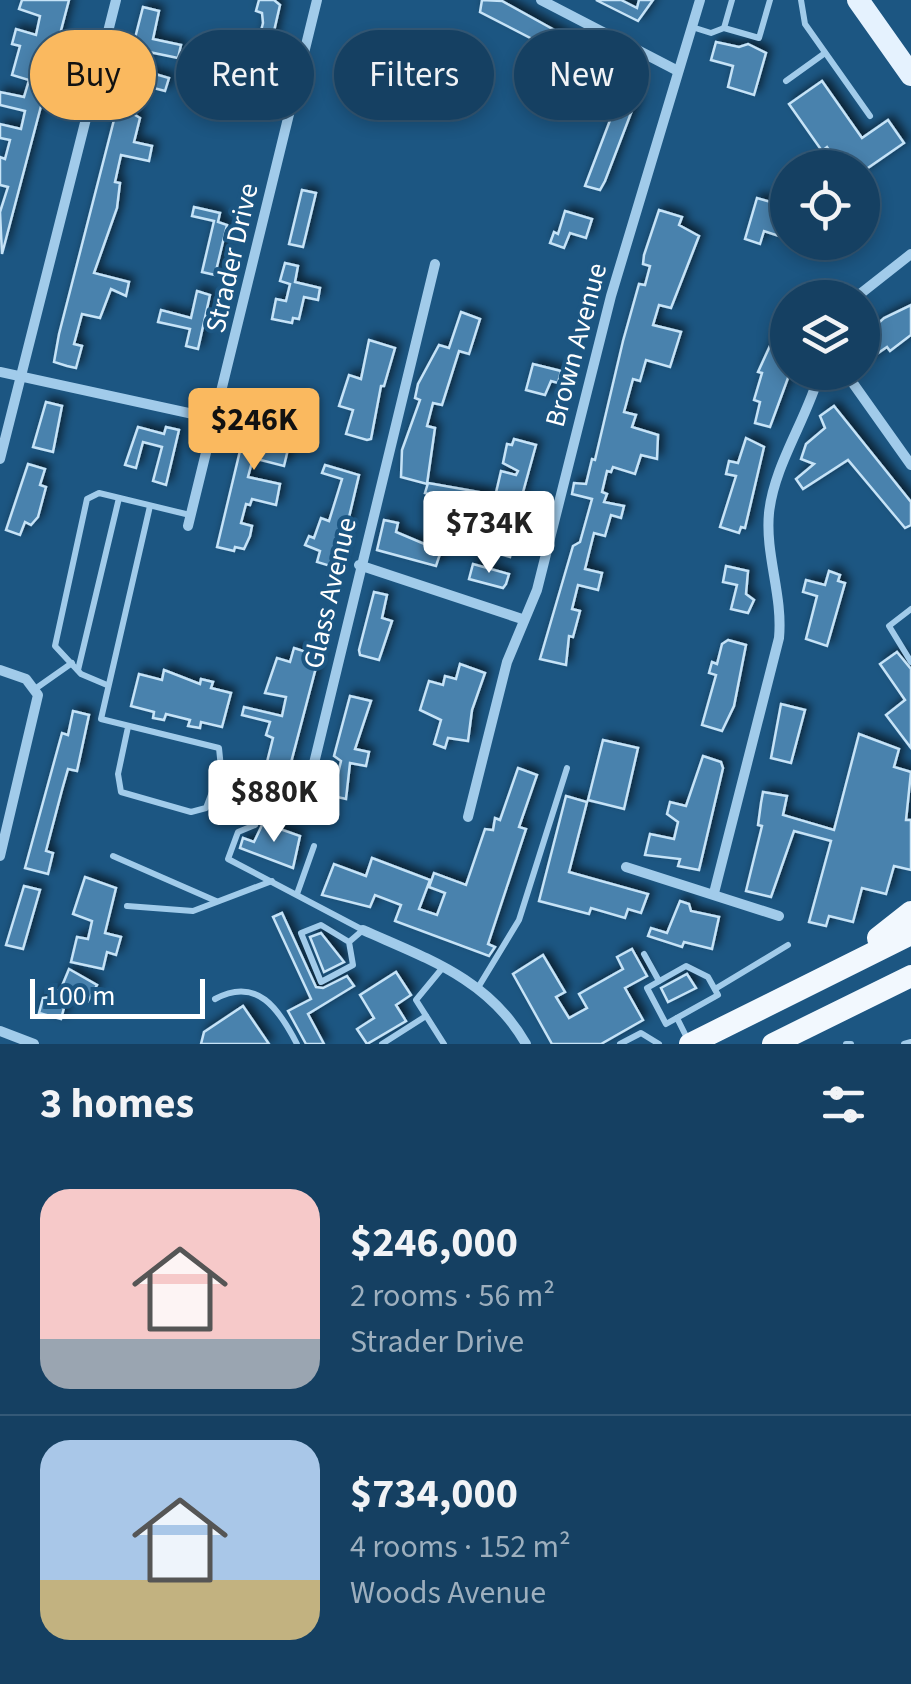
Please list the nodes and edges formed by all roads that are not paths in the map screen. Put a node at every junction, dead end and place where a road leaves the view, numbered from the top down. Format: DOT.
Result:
graph roads {
  1 [pos="116,0"];
  2 [pos="317,0"];
  3 [pos="541,0"];
  4 [pos="700,0"];
  5 [pos="732,0"];
  6 [pos="770,0"];
  7 [pos="800,0"];
  8 [pos="858,0"];
  9 [pos="692,27"];
  10 [pos="724,28"];
  11 [pos="825,53"];
  12 [pos="678,71"];
  13 [pos="911,75"];
  14 [pos="786,80"];
  15 [pos="870,116"];
  16 [pos="911,254"];
  17 [pos="434,264"];
  18 [pos="878,280"];
  19 [pos="0,372"];
  20 [pos="22,378"];
  21 [pos="813,390"];
  22 [pos="858,390"];
  23 [pos="216,419"];
  24 [pos="0,459"];
  25 [pos="911,465"];
  26 [pos="119,498"];
  27 [pos="150,506"];
  28 [pos="189,520"];
  29 [pos="359,565"];
  30 [pos="911,609"];
  31 [pos="522,620"];
  32 [pos="911,662"];
  33 [pos="75,666"];
  34 [pos="0,670"];
  35 [pos="107,686"];
  36 [pos="35,689"];
  37 [pos="128,727"];
  38 [pos="568,768"];
  39 [pos="300,817"];
  40 [pos="468,817"];
  41 [pos="255,825"];
  42 [pos="314,846"];
  43 [pos="0,856"];
  44 [pos="113,856"];
  45 [pos="626,867"];
  46 [pos="274,880"];
  47 [pos="714,893"];
  48 [pos="297,894"];
  49 [pos="218,901"];
  50 [pos="127,906"];
  51 [pos="911,912"];
  52 [pos="779,916"];
  53 [pos="363,930"];
  54 [pos="911,934"];
  55 [pos="349,942"];
  56 [pos="788,945"];
  57 [pos="644,954"];
  58 [pos="444,966"];
  59 [pos="911,976"];
  60 [pos="659,981"];
  61 [pos="479,986"];
  62 [pos="714,989"];
  63 [pos="791,992"];
  64 [pos="911,992"];
  65 [pos="215,999"];
  66 [pos="426,1016"];
  67 [pos="676,1018"];
  68 [pos="809,1026"];
  69 [pos="0,1031"];
  70 [pos="34,1044"];
  71 [pos="297,1044"];
  72 [pos="382,1044"];
  73 [pos="444,1044"];
  74 [pos="526,1044"];
  75 [pos="620,1044"];
  76 [pos="659,1044"];
  77 [pos="690,1044"];
  78 [pos="773,1044"];
  1 -- 20 [label="street"];
  2 -- 23 [label="street, Strader Drive"];
  3 -- 12 [label="street"];
  4 -- 9 [label="street, Brown Avenue"];
  5 -- 10 [label="lane"];
  6 -- 10 [label="lane"];
  7 -- 11 [label="lane"];
  8 -- 13 [label="main road"];
  9 -- 10 [label="lane"];
  9 -- 12 [label="street, Brown Avenue"];
  11 -- 14 [label="lane"];
  11 -- 15 [label="lane"];
  12 -- 31 [label="street, Brown Avenue"];
  16 -- 18 [label="street"];
  17 -- 29 [label="street, Glass Avenue"];
  19 -- 20 [label="street"];
  20 -- 23 [label="street"];
  20 -- 24 [label="street"];
  21 -- 47 [label="street"];
  22 -- 25 [label="street"];
  23 -- 28 [label="street, Strader Drive"];
  26 -- 27 [label="lane"];
  26 -- 33 [label="lane"];
  26 -- 33 [label="lane"];
  27 -- 28 [label="lane"];
  27 -- 35 [label="lane"];
  29 -- 31 [label="street"];
  29 -- 39 [label="street, Glass Avenue"];
  30 -- 32 [label="lane"];
  31 -- 40 [label="street, Brown Avenue"];
  33 -- 35 [label="lane"];
  33 -- 36 [label="lane"];
  34 -- 36 [label="street"];
  35 -- 37 [label="lane"];
  36 -- 43 [label="street"];
  37 -- 37 [label="lane"];
  38 -- 61 [label="lane"];
  41 -- 46 [label="lane"];
  42 -- 48 [label="lane"];
  44 -- 49 [label="lane"];
  45 -- 47 [label="street"];
  46 -- 48 [label="lane"];
  46 -- 49 [label="lane"];
  47 -- 52 [label="street"];
  48 -- 53 [label="lane"];
  49 -- 50 [label="lane"];
  51 -- 63 [label="highway"];
  53 -- 55 [label="lane"];
  53 -- 58 [label="street"];
  54 -- 63 [label="highway"];
  55 -- 55 [label="lane"];
  56 -- 62 [label="lane"];
  57 -- 60 [label="lane"];
  58 -- 61 [label="street"];
  58 -- 66 [label="lane"];
  59 -- 68 [label="highway"];
  60 -- 62 [label="lane"];
  60 -- 67 [label="lane"];
  61 -- 74 [label="street"];
  62 -- 67 [label="lane"];
  63 -- 77 [label="highway"];
  64 -- 68 [label="highway"];
  65 -- 71 [label="lane"];
  66 -- 72 [label="lane"];
  66 -- 73 [label="lane"];
  67 -- 77 [label="lane"];
  68 -- 78 [label="highway"];
  69 -- 70 [label="street"];
  75 -- 76 [label="lane"];
}
